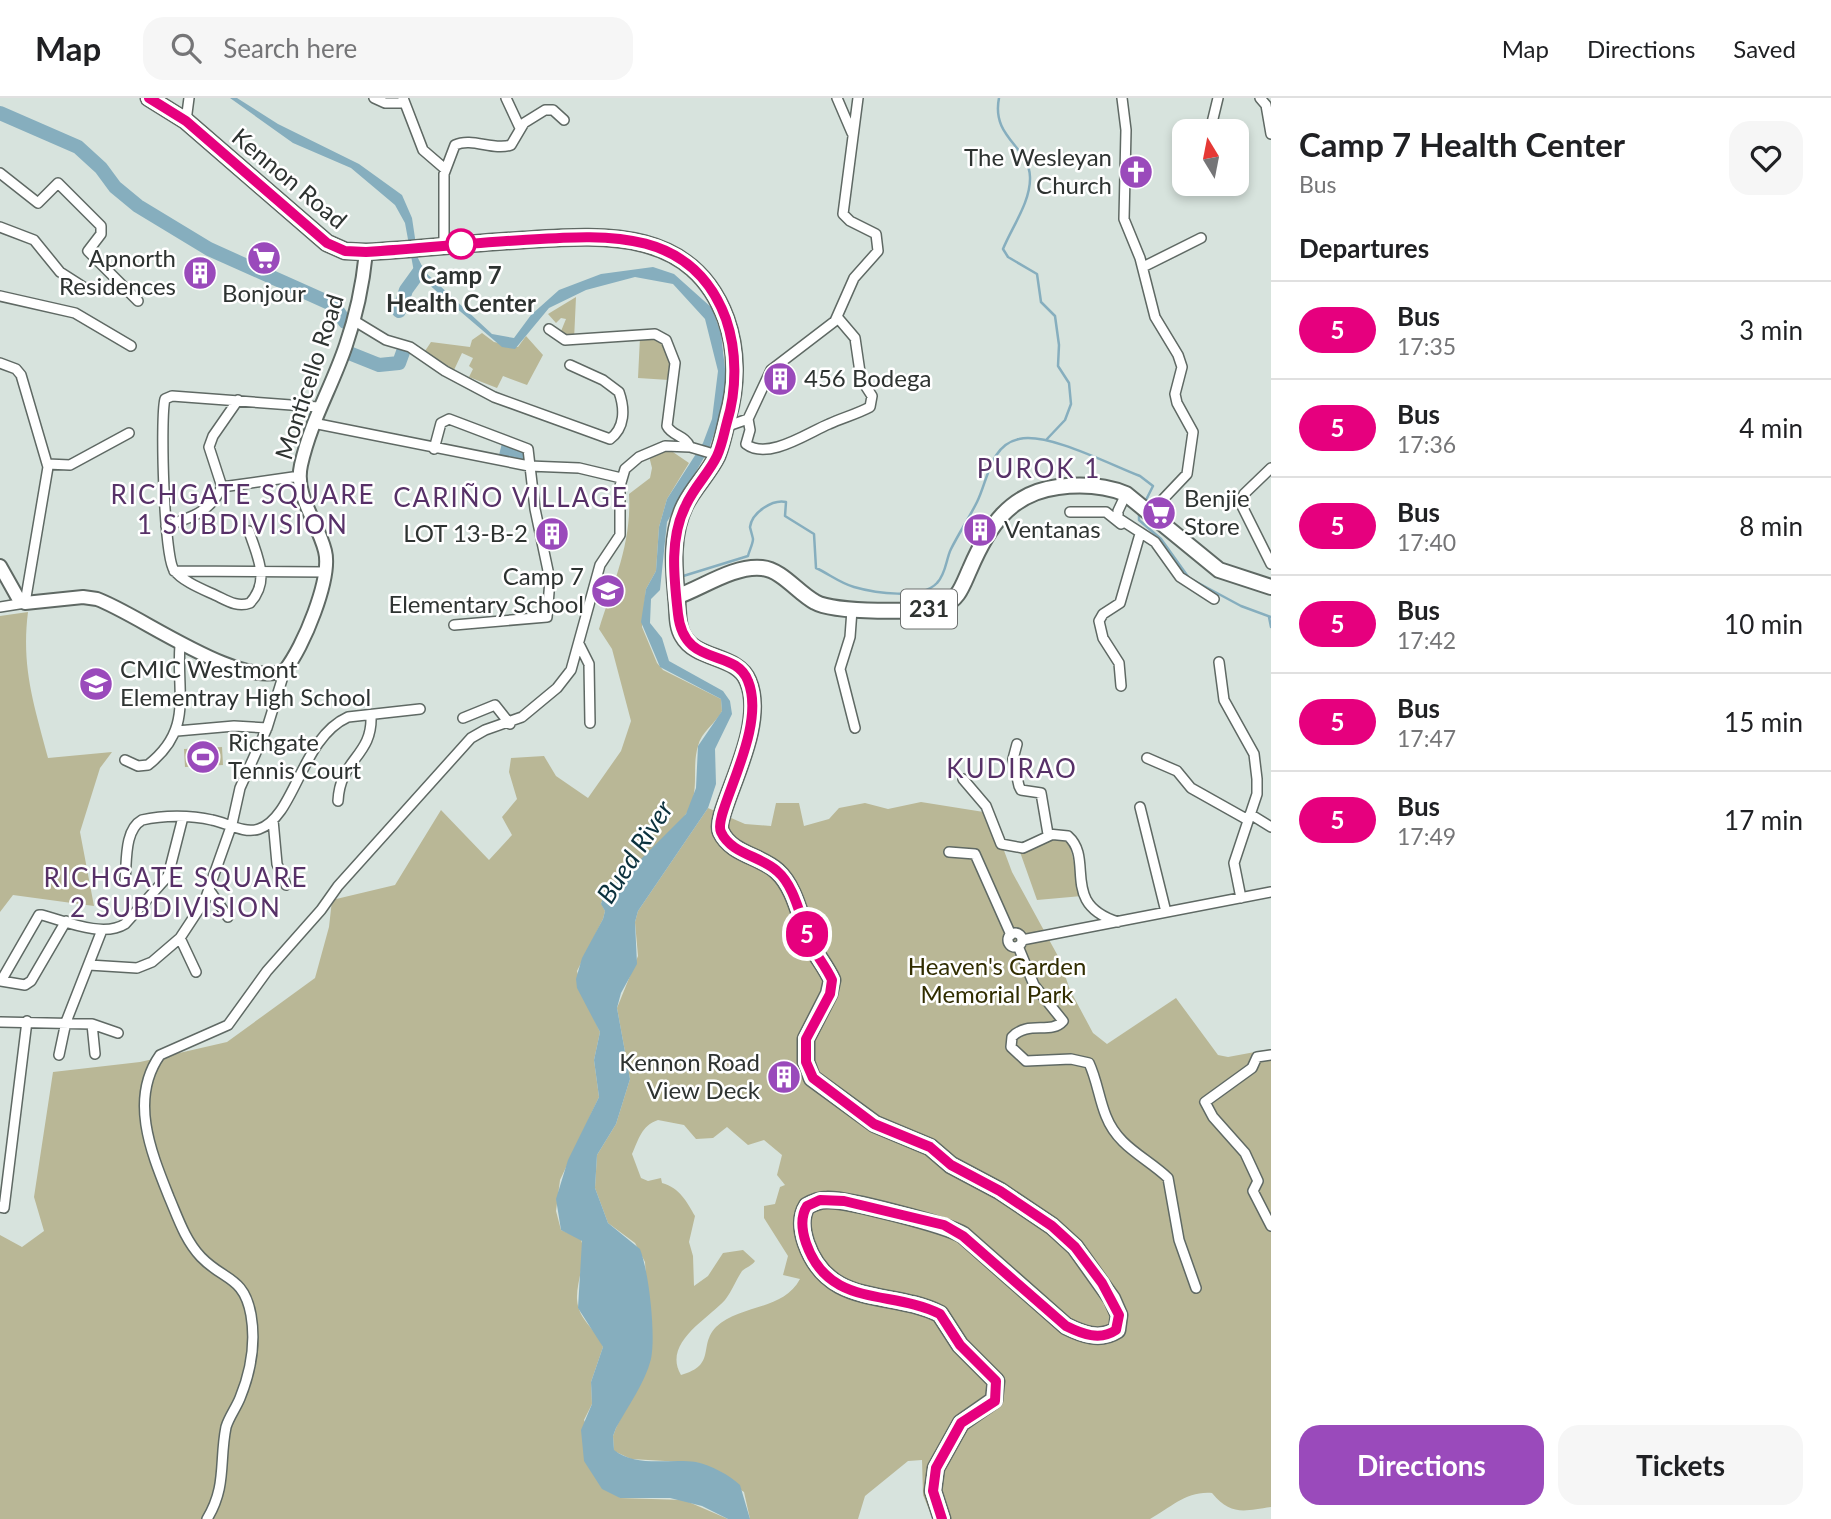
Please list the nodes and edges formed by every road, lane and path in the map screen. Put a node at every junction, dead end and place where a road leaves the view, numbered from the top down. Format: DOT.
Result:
graph roads {
  1 [pos="149,98"];
  2 [pos="189,98"];
  3 [pos="374,98"];
  4 [pos="506,98"];
  5 [pos="837,98"];
  6 [pos="858,98"];
  7 [pos="1122,98"];
  8 [pos="1218,98"];
  9 [pos="1259,98"];
  10 [pos="403,100"];
  11 [pos="1213,119"];
  12 [pos="564,120"];
  13 [pos="186,121"];
  14 [pos="520,128"];
  15 [pos="1271,134"];
  16 [pos="853,135"];
  17 [pos="445,169"];
  18 [pos="0,173"];
  19 [pos="0,227"];
  20 [pos="1201,238"];
  21 [pos="442,246"];
  22 [pos="374,251"];
  23 [pos="1143,267"];
  24 [pos="85,288"];
  25 [pos="0,296"];
  26 [pos="138,301"];
  27 [pos="838,317"];
  28 [pos="353,320"];
  29 [pos="549,329"];
  30 [pos="131,346"];
  31 [pos="0,363"];
  32 [pos="570,365"];
  33 [pos="238,400"];
  34 [pos="318,407"];
  35 [pos="748,419"];
  36 [pos="313,423"];
  37 [pos="725,427"];
  38 [pos="129,433"];
  39 [pos="693,448"];
  40 [pos="434,449"];
  41 [pos="714,454"];
  42 [pos="47,464"];
  43 [pos="529,466"];
  44 [pos="1271,468"];
  45 [pos="300,478"];
  46 [pos="621,478"];
  47 [pos="222,487"];
  48 [pos="1131,497"];
  49 [pos="1070,512"];
  50 [pos="1149,512"];
  51 [pos="166,526"];
  52 [pos="249,531"];
  53 [pos="1136,531"];
  54 [pos="1271,564"];
  55 [pos="0,566"];
  56 [pos="262,570"];
  57 [pos="174,571"];
  58 [pos="326,572"];
  59 [pos="676,583"];
  60 [pos="1271,587"];
  61 [pos="1214,599"];
  62 [pos="25,603"];
  63 [pos="0,607"];
  64 [pos="852,610"];
  65 [pos="454,625"];
  66 [pos="579,644"];
  67 [pos="180,645"];
  68 [pos="1219,662"];
  69 [pos="285,670"];
  70 [pos="1121,686"];
  71 [pos="420,709"];
  72 [pos="371,715"];
  73 [pos="463,719"];
  74 [pos="510,723"];
  75 [pos="590,723"];
  76 [pos="267,728"];
  77 [pos="855,728"];
  78 [pos="177,731"];
  79 [pos="1017,744"];
  80 [pos="1147,758"];
  81 [pos="125,760"];
  82 [pos="963,779"];
  83 [pos="338,801"];
  84 [pos="1140,807"];
  85 [pos="183,817"];
  86 [pos="1249,817"];
  87 [pos="273,820"];
  88 [pos="232,824"];
  89 [pos="1271,827"];
  90 [pos="1051,835"];
  91 [pos="949,852"];
  92 [pos="124,880"];
  93 [pos="286,885"];
  94 [pos="210,891"];
  95 [pos="1271,892"];
  96 [pos="1241,898"];
  97 [pos="1166,912"];
  98 [pos="228,917"];
  99 [pos="66,921"];
  100 [pos="1119,922"];
  101 [pos="102,930"];
  102 [pos="180,938"];
  103 [pos="1020,943"];
  104 [pos="89,965"];
  105 [pos="197,972"];
  106 [pos="27,1021"];
  107 [pos="0,1022"];
  108 [pos="66,1022"];
  109 [pos="92,1024"];
  110 [pos="118,1033"];
  111 [pos="96,1054"];
  112 [pos="59,1055"];
  113 [pos="1271,1055"];
  114 [pos="2,1207"];
  115 [pos="1271,1226"];
  116 [pos="1196,1288"];
  117 [pos="207,1519"];
  118 [pos="942,1519"];
  1 -- 13 [label="highway, Kennon Road"];
  2 -- 13 [label="street"];
  3 -- 10 [label="street"];
  4 -- 14 [label="street"];
  5 -- 16 [label="street"];
  6 -- 16 [label="street"];
  7 -- 23 [label="street"];
  8 -- 11 [label="street"];
  9 -- 15 [label="street"];
  10 -- 17 [label="street"];
  12 -- 14 [label="street"];
  13 -- 22 [label="highway, Kennon Road"];
  14 -- 17 [label="street"];
  16 -- 27 [label="street"];
  17 -- 21 [label="street"];
  18 -- 26 [label="street"];
  19 -- 24 [label="street"];
  20 -- 23 [label="street"];
  21 -- 22 [label="highway, Kennon Road"];
  21 -- 37 [label="highway, Kennon Road"];
  22 -- 28 [label="main road, Monticello Road"];
  23 -- 50 [label="street"];
  25 -- 30 [label="street"];
  27 -- 35 [label="street"];
  27 -- 35 [label="street"];
  28 -- 32 [label="street"];
  28 -- 34 [label="main road, Monticello Road"];
  29 -- 39 [label="street"];
  31 -- 42 [label="street"];
  33 -- 34 [label="street"];
  33 -- 47 [label="street"];
  33 -- 51 [label="street"];
  34 -- 36 [label="main road, Monticello Road"];
  35 -- 37 [label="street"];
  36 -- 40 [label="street"];
  36 -- 45 [label="main road, Monticello Road"];
  37 -- 41 [label="highway, Kennon Road"];
  38 -- 42 [label="street"];
  39 -- 41 [label="street"];
  39 -- 46 [label="street"];
  40 -- 43 [label="street"];
  40 -- 43 [label="street"];
  41 -- 59 [label="highway, Kennon Road"];
  42 -- 62 [label="street"];
  43 -- 46 [label="street"];
  43 -- 65 [label="street"];
  44 -- 54 [label="street"];
  45 -- 47 [label="street"];
  45 -- 58 [label="main road, Monticello Road"];
  46 -- 66 [label="street"];
  47 -- 51 [label="street"];
  48 -- 50 [label="main road"];
  48 -- 53 [label="street"];
  48 -- 64 [label="main road, 231"];
  49 -- 53 [label="street"];
  50 -- 60 [label="main road"];
  51 -- 57 [label="street"];
  52 -- 56 [label="street"];
  53 -- 61 [label="street"];
  53 -- 70 [label="street"];
  55 -- 62 [label="main road"];
  56 -- 57 [label="street"];
  56 -- 57 [label="street"];
  56 -- 58 [label="street"];
  58 -- 69 [label="main road"];
  59 -- 64 [label="main road, 231"];
  59 -- 118 [label="highway, Kennon Road"];
  62 -- 63 [label="street"];
  62 -- 67 [label="main road"];
  64 -- 77 [label="street"];
  66 -- 74 [label="street"];
  66 -- 75 [label="street"];
  67 -- 69 [label="main road"];
  67 -- 78 [label="street"];
  68 -- 86 [label="street"];
  69 -- 76 [label="street"];
  71 -- 72 [label="street"];
  72 -- 83 [label="street"];
  72 -- 87 [label="street"];
  73 -- 74 [label="street"];
  74 -- 117 [label="street"];
  76 -- 78 [label="street"];
  76 -- 88 [label="street"];
  78 -- 81 [label="street"];
  79 -- 90 [label="street"];
  80 -- 86 [label="street"];
  82 -- 90 [label="street"];
  84 -- 97 [label="street"];
  85 -- 88 [label="street"];
  85 -- 92 [label="street"];
  85 -- 101 [label="street"];
  86 -- 89 [label="street"];
  86 -- 96 [label="street"];
  87 -- 88 [label="street"];
  87 -- 93 [label="street"];
  88 -- 94 [label="street"];
  90 -- 100 [label="street"];
  91 -- 103 [label="street"];
  94 -- 98 [label="street"];
  94 -- 102 [label="street"];
  95 -- 96 [label="street"];
  96 -- 97 [label="street"];
  97 -- 100 [label="street"];
  99 -- 99 [label="street"];
  99 -- 101 [label="street"];
  100 -- 103 [label="street"];
  101 -- 104 [label="street"];
  102 -- 104 [label="street"];
  102 -- 105 [label="street"];
  103 -- 116 [label="street"];
  104 -- 108 [label="street"];
  106 -- 107 [label="street"];
  106 -- 108 [label="street"];
  106 -- 114 [label="street"];
  108 -- 109 [label="street"];
  108 -- 112 [label="street"];
  109 -- 110 [label="street"];
  109 -- 111 [label="street"];
  113 -- 115 [label="street"];
}
